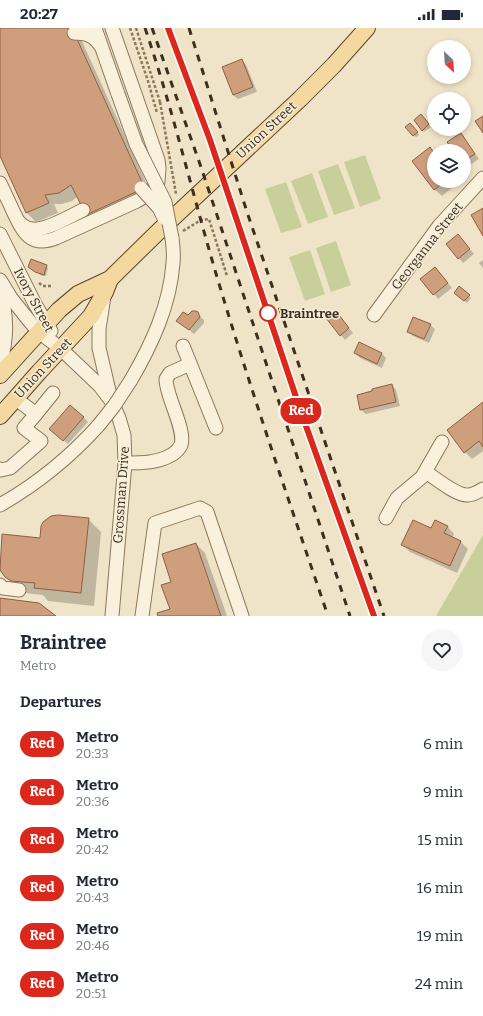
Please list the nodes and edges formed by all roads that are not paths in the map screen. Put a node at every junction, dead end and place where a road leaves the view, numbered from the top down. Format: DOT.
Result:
graph roads {
  1 [pos="95,28"];
  2 [pos="112,28"];
  3 [pos="367,28"];
  4 [pos="74,33"];
  5 [pos="102,50"];
  6 [pos="483,178"];
  7 [pos="0,183"];
  8 [pos="141,188"];
  9 [pos="83,210"];
  10 [pos="17,221"];
  11 [pos="0,234"];
  12 [pos="172,238"];
  13 [pos="0,280"];
  14 [pos="108,285"];
  15 [pos="0,289"];
  16 [pos="374,315"];
  17 [pos="43,328"];
  18 [pos="183,346"];
  19 [pos="60,348"];
  20 [pos="0,364"];
  21 [pos="190,364"];
  22 [pos="0,376"];
  23 [pos="53,394"];
  24 [pos="15,398"];
  25 [pos="112,402"];
  26 [pos="36,414"];
  27 [pos="0,416"];
  28 [pos="216,428"];
  29 [pos="442,442"];
  30 [pos="125,463"];
  31 [pos="0,469"];
  32 [pos="426,472"];
  33 [pos="483,489"];
  34 [pos="0,505"];
  35 [pos="386,518"];
  36 [pos="0,585"];
  37 [pos="20,590"];
  38 [pos="112,616"];
  39 [pos="142,616"];
  40 [pos="242,616"];
  1 -- 5 [label="street"];
  2 -- 10 [label="street"];
  3 -- 14 [label="main road, Union Street"];
  4 -- 5 [label="street"];
  5 -- 12 [label="street, bridge"];
  6 -- 16 [label="street, Georganna Street"];
  7 -- 10 [label="street"];
  8 -- 12 [label="street, bridge"];
  9 -- 10 [label="street"];
  11 -- 17 [label="street, Ivory Street"];
  12 -- 34 [label="street, bridge"];
  13 -- 17 [label="street, Ivory Street"];
  14 -- 17 [label="main road, Union Street"];
  14 -- 19 [label="main road, Union Street"];
  14 -- 25 [label="street"];
  15 -- 20 [label="street"];
  17 -- 19 [label="street, Ivory Street"];
  17 -- 22 [label="main road, Union Street"];
  18 -- 21 [label="street"];
  19 -- 24 [label="main road, Union Street"];
  19 -- 25 [label="street, Grossman Drive"];
  21 -- 28 [label="street"];
  21 -- 30 [label="street"];
  23 -- 26 [label="street"];
  24 -- 26 [label="street"];
  24 -- 27 [label="main road, Union Street"];
  25 -- 30 [label="street, Grossman Drive"];
  26 -- 31 [label="street"];
  29 -- 32 [label="street"];
  30 -- 38 [label="street, Grossman Drive"];
  32 -- 33 [label="street"];
  32 -- 35 [label="street"];
  36 -- 37 [label="street"];
  39 -- 40 [label="street"];
}
